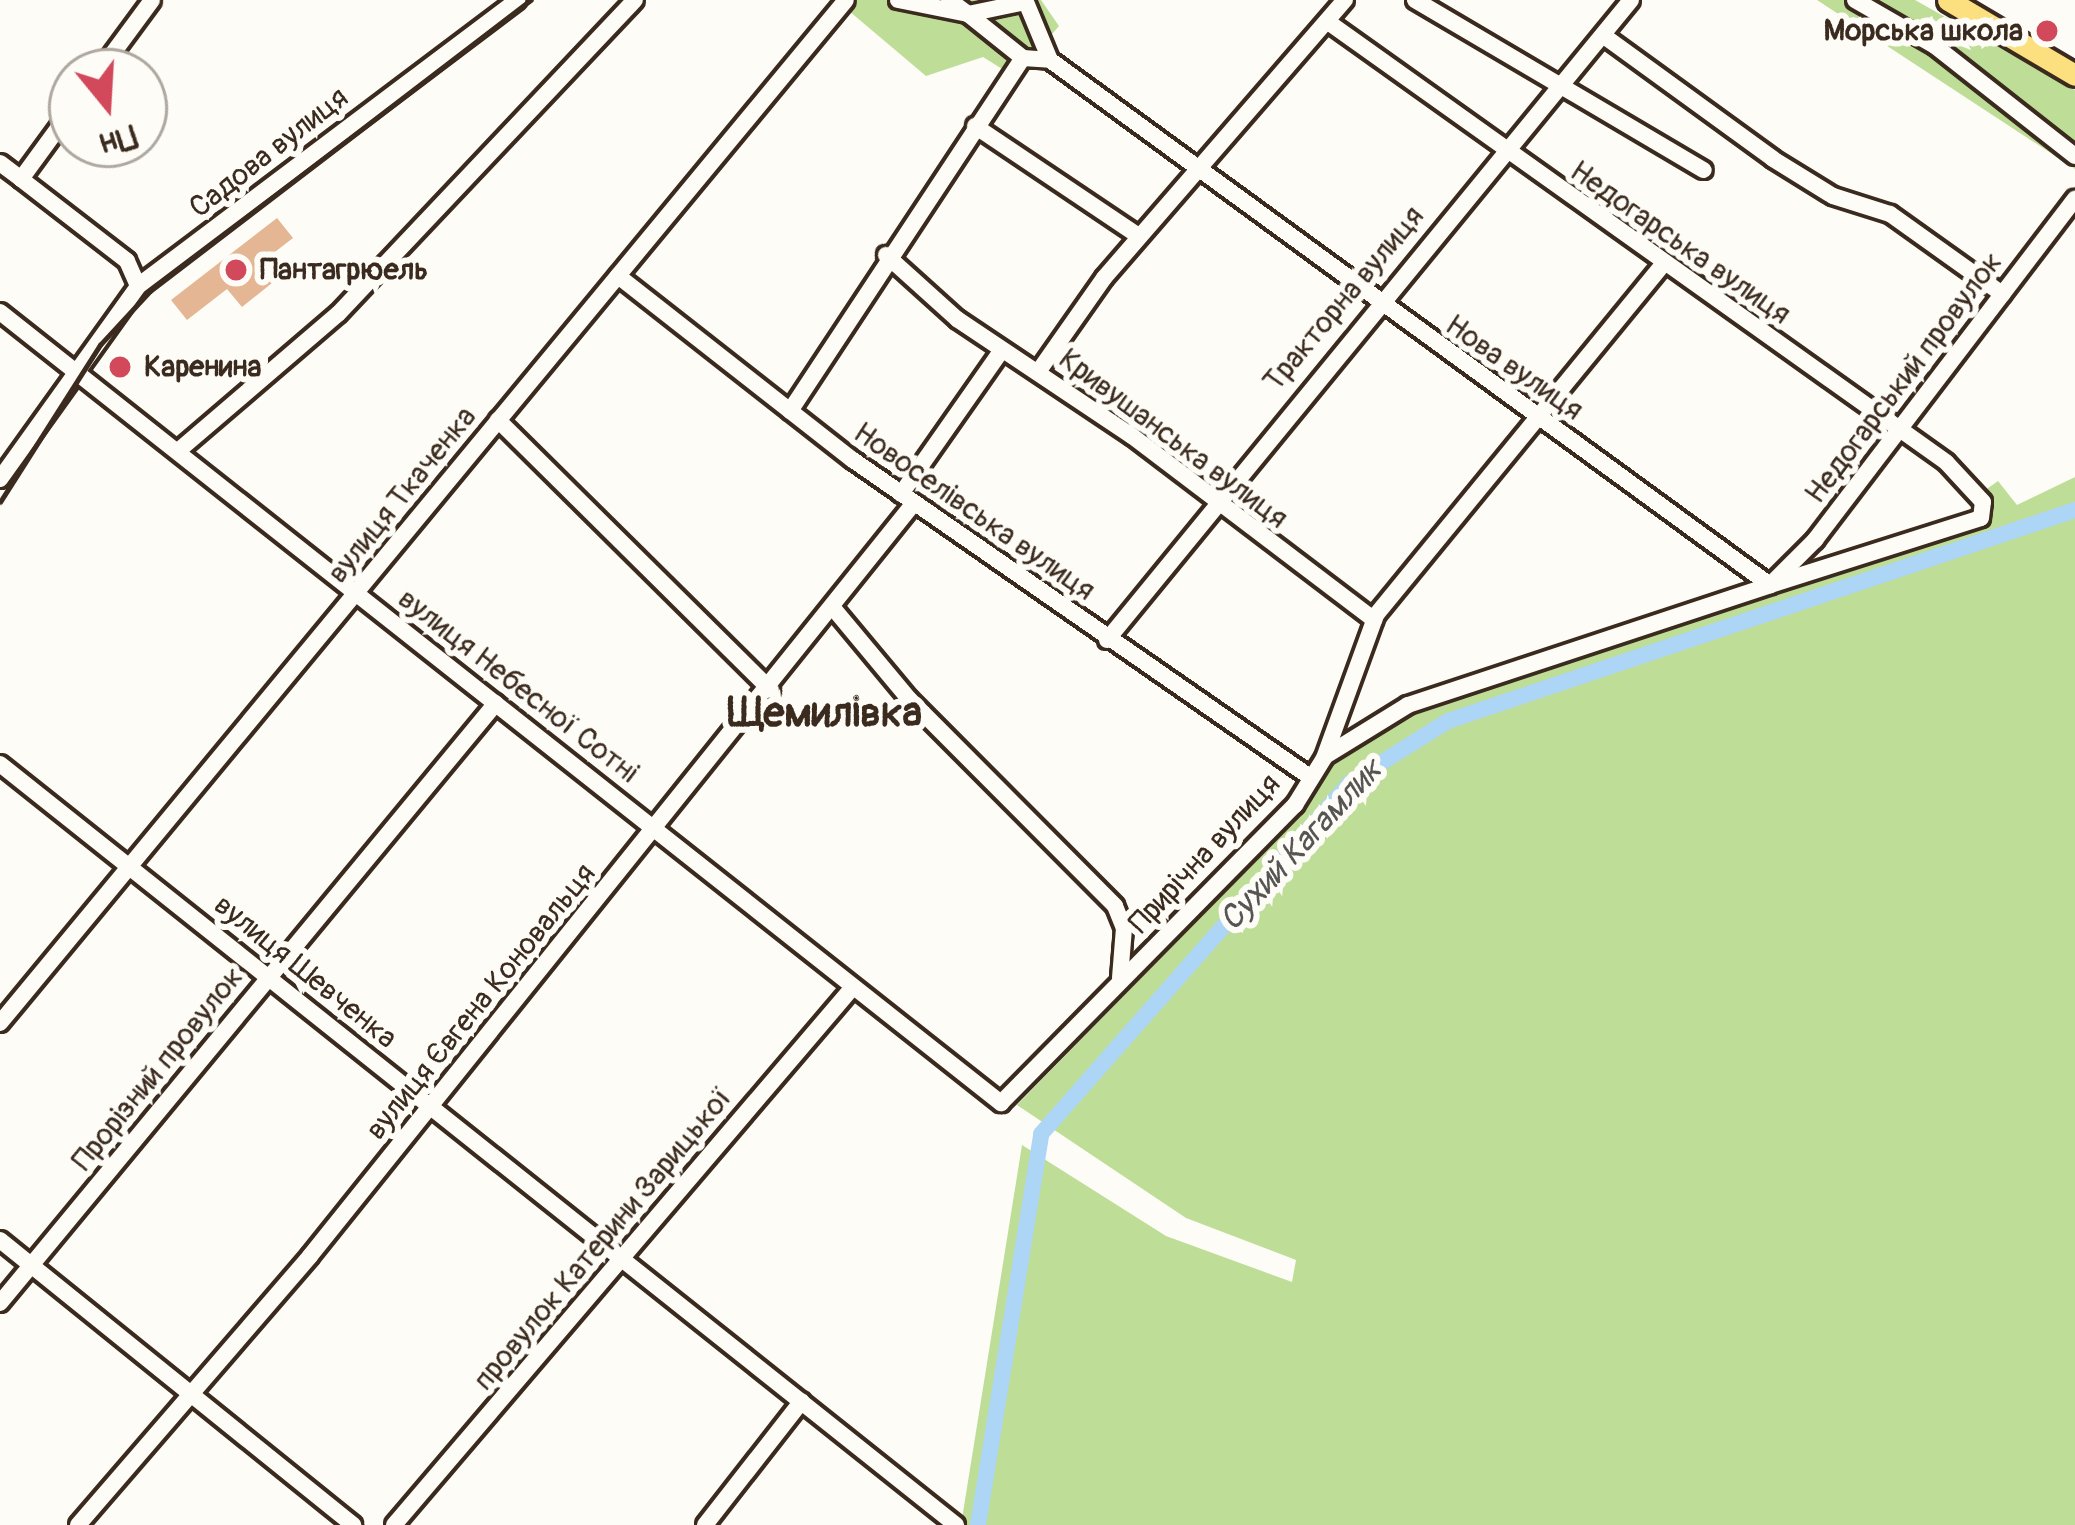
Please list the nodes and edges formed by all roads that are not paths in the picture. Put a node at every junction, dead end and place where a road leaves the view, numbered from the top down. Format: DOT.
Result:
graph roads {
  1 [pos="152,0"];
  2 [pos="517,0"];
  3 [pos="635,0"];
  4 [pos="846,0"];
  5 [pos="898,0"];
  6 [pos="949,0"];
  7 [pos="1345,0"];
  8 [pos="1415,0"];
  9 [pos="1630,0"];
  10 [pos="1855,0"];
  11 [pos="1948,0"];
  12 [pos="1027,1"];
  13 [pos="970,7"];
  14 [pos="1328,22"];
  15 [pos="1604,36"];
  16 [pos="117,48"];
  17 [pos="1023,58"];
  18 [pos="1050,60"];
  19 [pos="2075,76"];
  20 [pos="1560,88"];
  21 [pos="975,125"];
  22 [pos="48,142"];
  23 [pos="1503,153"];
  24 [pos="2075,156"];
  25 [pos="0,163"];
  26 [pos="1195,170"];
  27 [pos="1704,170"];
  28 [pos="21,179"];
  29 [pos="2075,199"];
  30 [pos="1139,236"];
  31 [pos="886,255"];
  32 [pos="1661,267"];
  33 [pos="618,276"];
  34 [pos="137,286"];
  35 [pos="2002,294"];
  36 [pos="1374,303"];
  37 [pos="0,312"];
  38 [pos="1002,350"];
  39 [pos="74,368"];
  40 [pos="1039,372"];
  41 [pos="790,411"];
  42 [pos="1539,416"];
  43 [pos="498,420"];
  44 [pos="1897,431"];
  45 [pos="178,451"];
  46 [pos="0,478"];
  47 [pos="908,498"];
  48 [pos="1213,501"];
  49 [pos="1770,585"];
  50 [pos="356,593"];
  51 [pos="834,609"];
  52 [pos="1374,620"];
  53 [pos="1107,640"];
  54 [pos="771,690"];
  55 [pos="496,703"];
  56 [pos="1324,758"];
  57 [pos="0,764"];
  58 [pos="1310,777"];
  59 [pos="657,830"];
  60 [pos="131,867"];
  61 [pos="267,977"];
  62 [pos="1120,978"];
  63 [pos="853,987"];
  64 [pos="0,1023"];
  65 [pos="1001,1103"];
  66 [pos="429,1106"];
  67 [pos="0,1240"];
  68 [pos="625,1255"];
  69 [pos="32,1265"];
  70 [pos="0,1303"];
  71 [pos="191,1394"];
  72 [pos="802,1401"];
  73 [pos="78,1525"];
  74 [pos="352,1525"];
  75 [pos="394,1525"];
  76 [pos="705,1525"];
  77 [pos="956,1525"];
  1 -- 16 [label="street"];
  2 -- 34 [label="street, Садова вулиця"];
  3 -- 45 [label="street"];
  4 -- 33 [label="street, вулиця Ткаченка"];
  5 -- 13 [label="street"];
  6 -- 13 [label="street"];
  7 -- 14 [label="street"];
  8 -- 20 [label="street"];
  9 -- 15 [label="street, Тракторна вулиця"];
  10 -- 24 [label="street"];
  11 -- 19 [label="main road"];
  12 -- 13 [label="street"];
  12 -- 18 [label="street"];
  13 -- 17 [label="street"];
  14 -- 23 [label="street, Недогарська вулиця"];
  14 -- 26 [label="street"];
  15 -- 20 [label="street, Тракторна вулиця"];
  15 -- 35 [label="street"];
  17 -- 18 [label="street"];
  17 -- 21 [label="street"];
  18 -- 26 [label="street, Нова вулиця"];
  20 -- 23 [label="street, Тракторна вулиця"];
  20 -- 27 [label="street"];
  21 -- 30 [label="street"];
  21 -- 31 [label="street"];
  22 -- 28 [label="street"];
  23 -- 32 [label="street, Недогарська вулиця"];
  23 -- 36 [label="street, Тракторна вулиця"];
  25 -- 28 [label="street"];
  26 -- 30 [label="street"];
  26 -- 36 [label="street, Нова вулиця"];
  28 -- 34 [label="street"];
  29 -- 35 [label="street, Недогарський провулок"];
  30 -- 40 [label="street"];
  31 -- 38 [label="street, Кривушанська вулиця"];
  31 -- 41 [label="street"];
  32 -- 42 [label="street, Прирічна вулиця"];
  32 -- 44 [label="street, Недогарська вулиця"];
  33 -- 41 [label="street, Новоселівська вулиця"];
  33 -- 43 [label="street, вулиця Ткаченка"];
  34 -- 39 [label="street, Садова вулиця"];
  35 -- 44 [label="street, Недогарський провулок"];
  36 -- 42 [label="street, Нова вулиця"];
  36 -- 48 [label="street, Тракторна вулиця"];
  37 -- 39 [label="street, вулиця Небесної Сотні"];
  38 -- 40 [label="street, Кривушанська вулиця"];
  38 -- 47 [label="street, вулиця Євгена Коновальця"];
  39 -- 45 [label="street, вулиця Небесної Сотні"];
  39 -- 46 [label="street, Садова вулиця"];
  40 -- 48 [label="street, Кривушанська вулиця"];
  41 -- 47 [label="street, Новоселівська вулиця"];
  42 -- 49 [label="street, Нова вулиця"];
  42 -- 52 [label="street, Прирічна вулиця"];
  43 -- 50 [label="street, вулиця Ткаченка"];
  43 -- 54 [label="street"];
  44 -- 49 [label="street, Недогарський провулок"];
  44 -- 49 [label="street, Недогарська вулиця"];
  45 -- 50 [label="street, вулиця Небесної Сотні"];
  47 -- 51 [label="street, вулиця Євгена Коновальця"];
  47 -- 53 [label="street, Новоселівська вулиця"];
  48 -- 52 [label="street, Кривушанська вулиця"];
  48 -- 53 [label="street, Тракторна вулиця"];
  49 -- 56 [label="street"];
  50 -- 55 [label="street, вулиця Небесної Сотні"];
  50 -- 60 [label="street, вулиця Ткаченка"];
  51 -- 54 [label="street, вулиця Євгена Коновальця"];
  51 -- 62 [label="street"];
  52 -- 56 [label="street, Прирічна вулиця"];
  53 -- 58 [label="street, Новоселівська вулиця"];
  54 -- 59 [label="street, вулиця Євгена Коновальця"];
  55 -- 59 [label="street, вулиця Небесної Сотні"];
  55 -- 61 [label="street, Прорізний провулок"];
  56 -- 58 [label="street, Прирічна вулиця"];
  57 -- 60 [label="street, вулиця Шевченка"];
  58 -- 62 [label="street, Прирічна вулиця"];
  59 -- 63 [label="street, вулиця Небесної Сотні"];
  59 -- 66 [label="street, вулиця Євгена Коновальця"];
  60 -- 61 [label="street, вулиця Шевченка"];
  60 -- 64 [label="street, вулиця Ткаченка"];
  61 -- 66 [label="street, вулиця Шевченка"];
  61 -- 69 [label="street, Прорізний провулок"];
  62 -- 65 [label="street, Прирічна вулиця"];
  63 -- 65 [label="street, вулиця Небесної Сотні"];
  63 -- 68 [label="street, провулок Катерини Зарицької"];
  66 -- 68 [label="street, вулиця Шевченка"];
  66 -- 71 [label="street, вулиця Євгена Коновальця"];
  67 -- 69 [label="street"];
  68 -- 72 [label="street, вулиця Шевченка"];
  68 -- 75 [label="street, провулок Катерини Зарицької"];
  69 -- 70 [label="street, Прорізний провулок"];
  69 -- 71 [label="street"];
  71 -- 73 [label="street, вулиця Євгена Коновальця"];
  71 -- 74 [label="street"];
  72 -- 76 [label="street"];
  72 -- 77 [label="street, вулиця Шевченка"];
}
